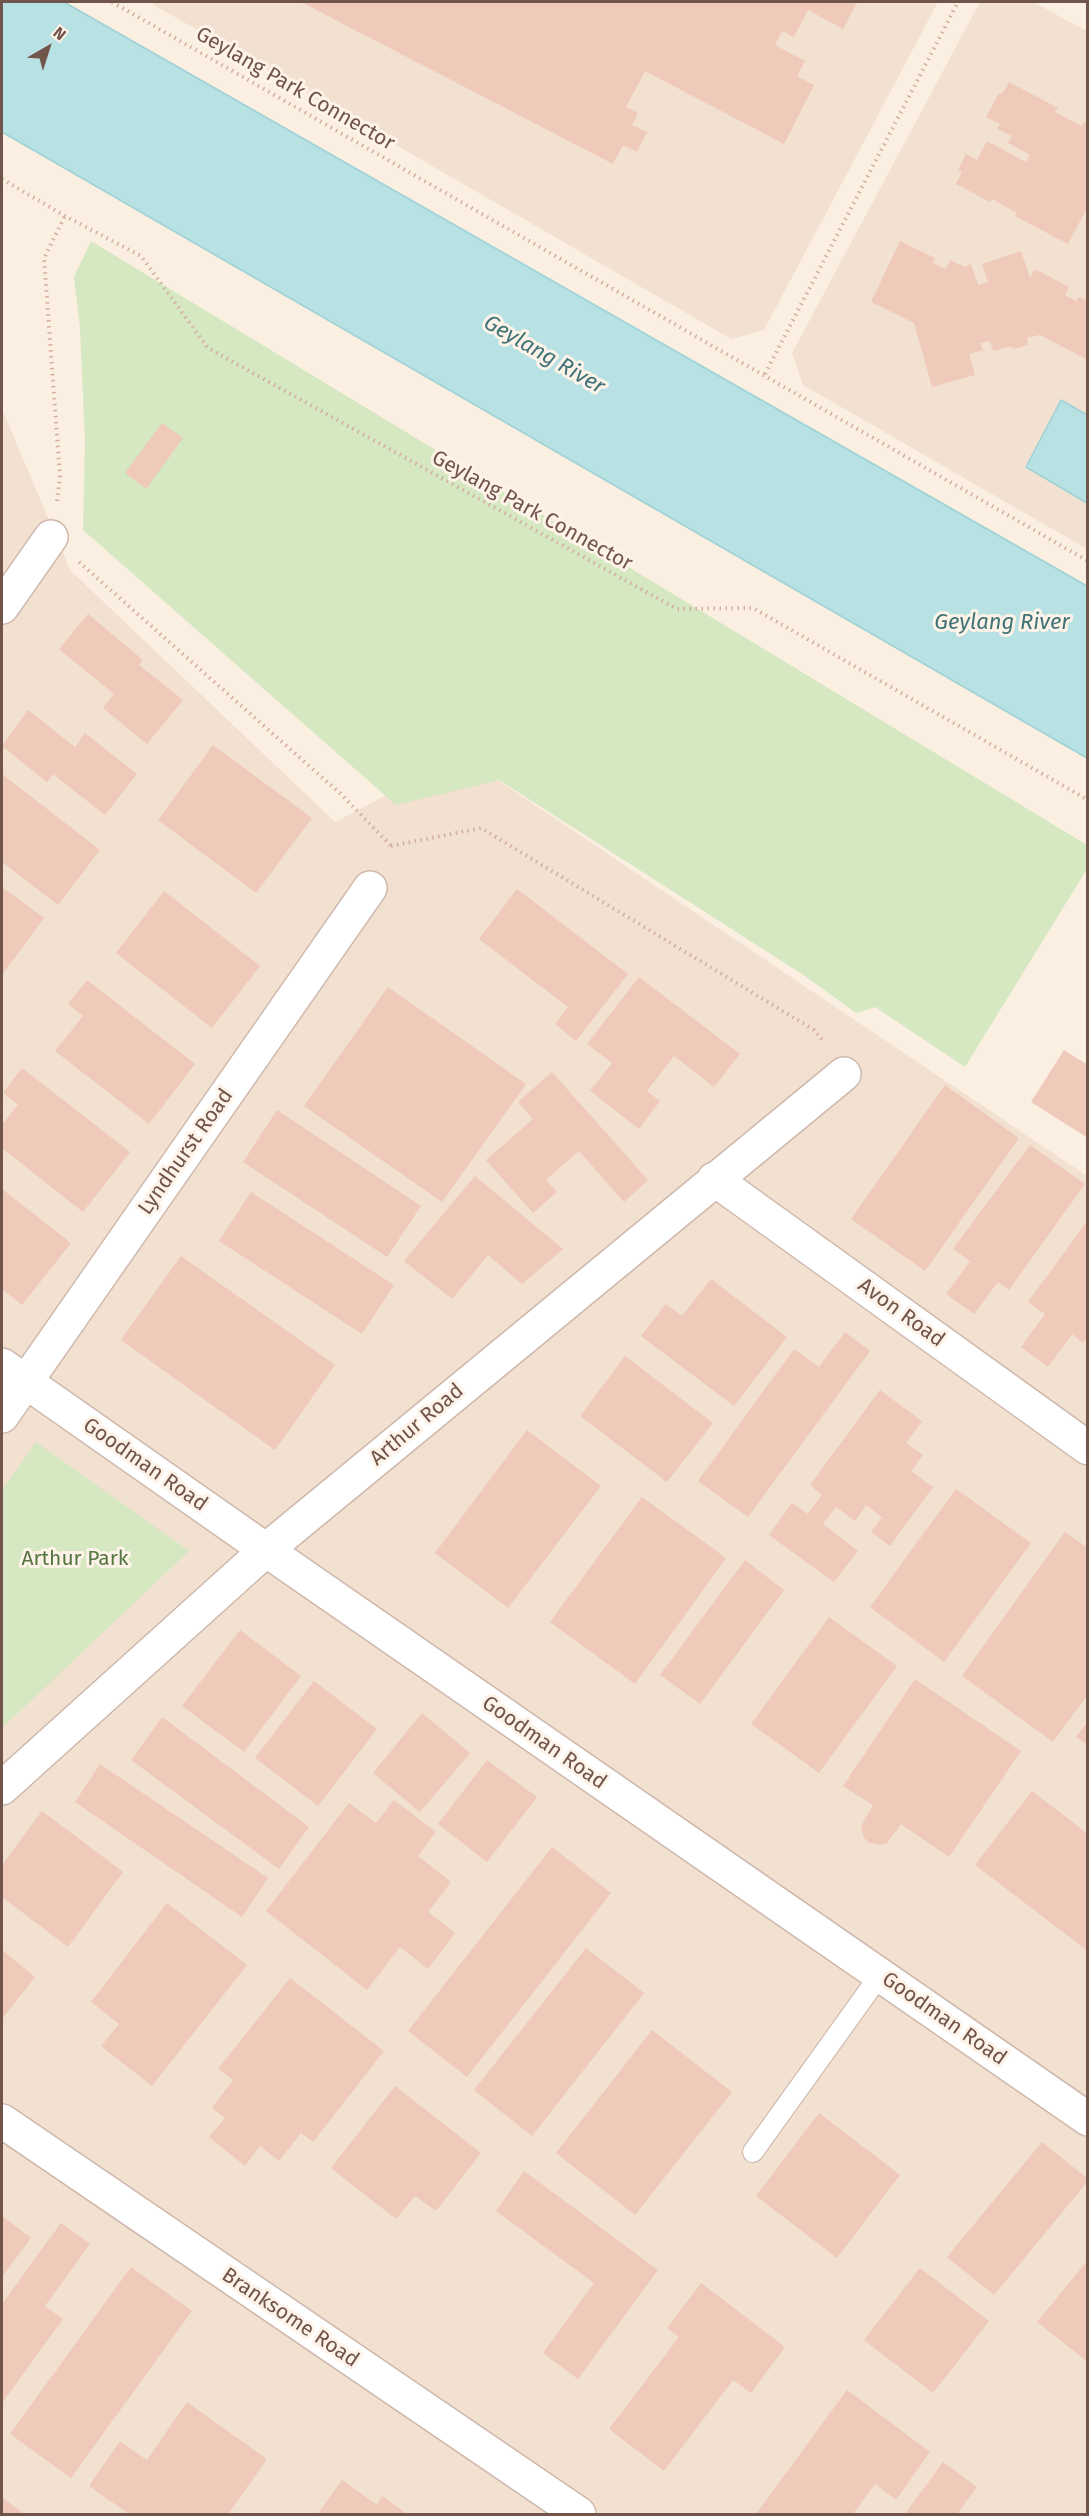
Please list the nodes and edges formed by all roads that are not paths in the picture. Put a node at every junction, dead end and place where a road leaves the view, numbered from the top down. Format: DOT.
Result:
graph roads {
  1 [pos="51,537"];
  2 [pos="2,607"];
  3 [pos="370,888"];
  4 [pos="844,1074"];
  5 [pos="714,1179"];
  6 [pos="14,1373"];
  7 [pos="2,1416"];
  8 [pos="1088,1448"];
  9 [pos="266,1550"];
  10 [pos="2,1788"];
  11 [pos="880,1975"];
  12 [pos="1088,2119"];
  13 [pos="2,2121"];
  14 [pos="753,2152"];
  15 [pos="579,2514"];
  1 -- 2 [label="street"];
  3 -- 6 [label="street, Lyndhurst Road"];
  4 -- 5 [label="street, Arthur Road"];
  5 -- 8 [label="street, Avon Road"];
  5 -- 9 [label="street, Arthur Road"];
  6 -- 7 [label="street, Lyndhurst Road"];
  6 -- 9 [label="street, Goodman Road"];
  9 -- 10 [label="street, Arthur Road"];
  9 -- 11 [label="street, Goodman Road"];
  11 -- 12 [label="street, Goodman Road"];
  11 -- 14 [label="lane"];
  13 -- 15 [label="street, Branksome Road"];
}
